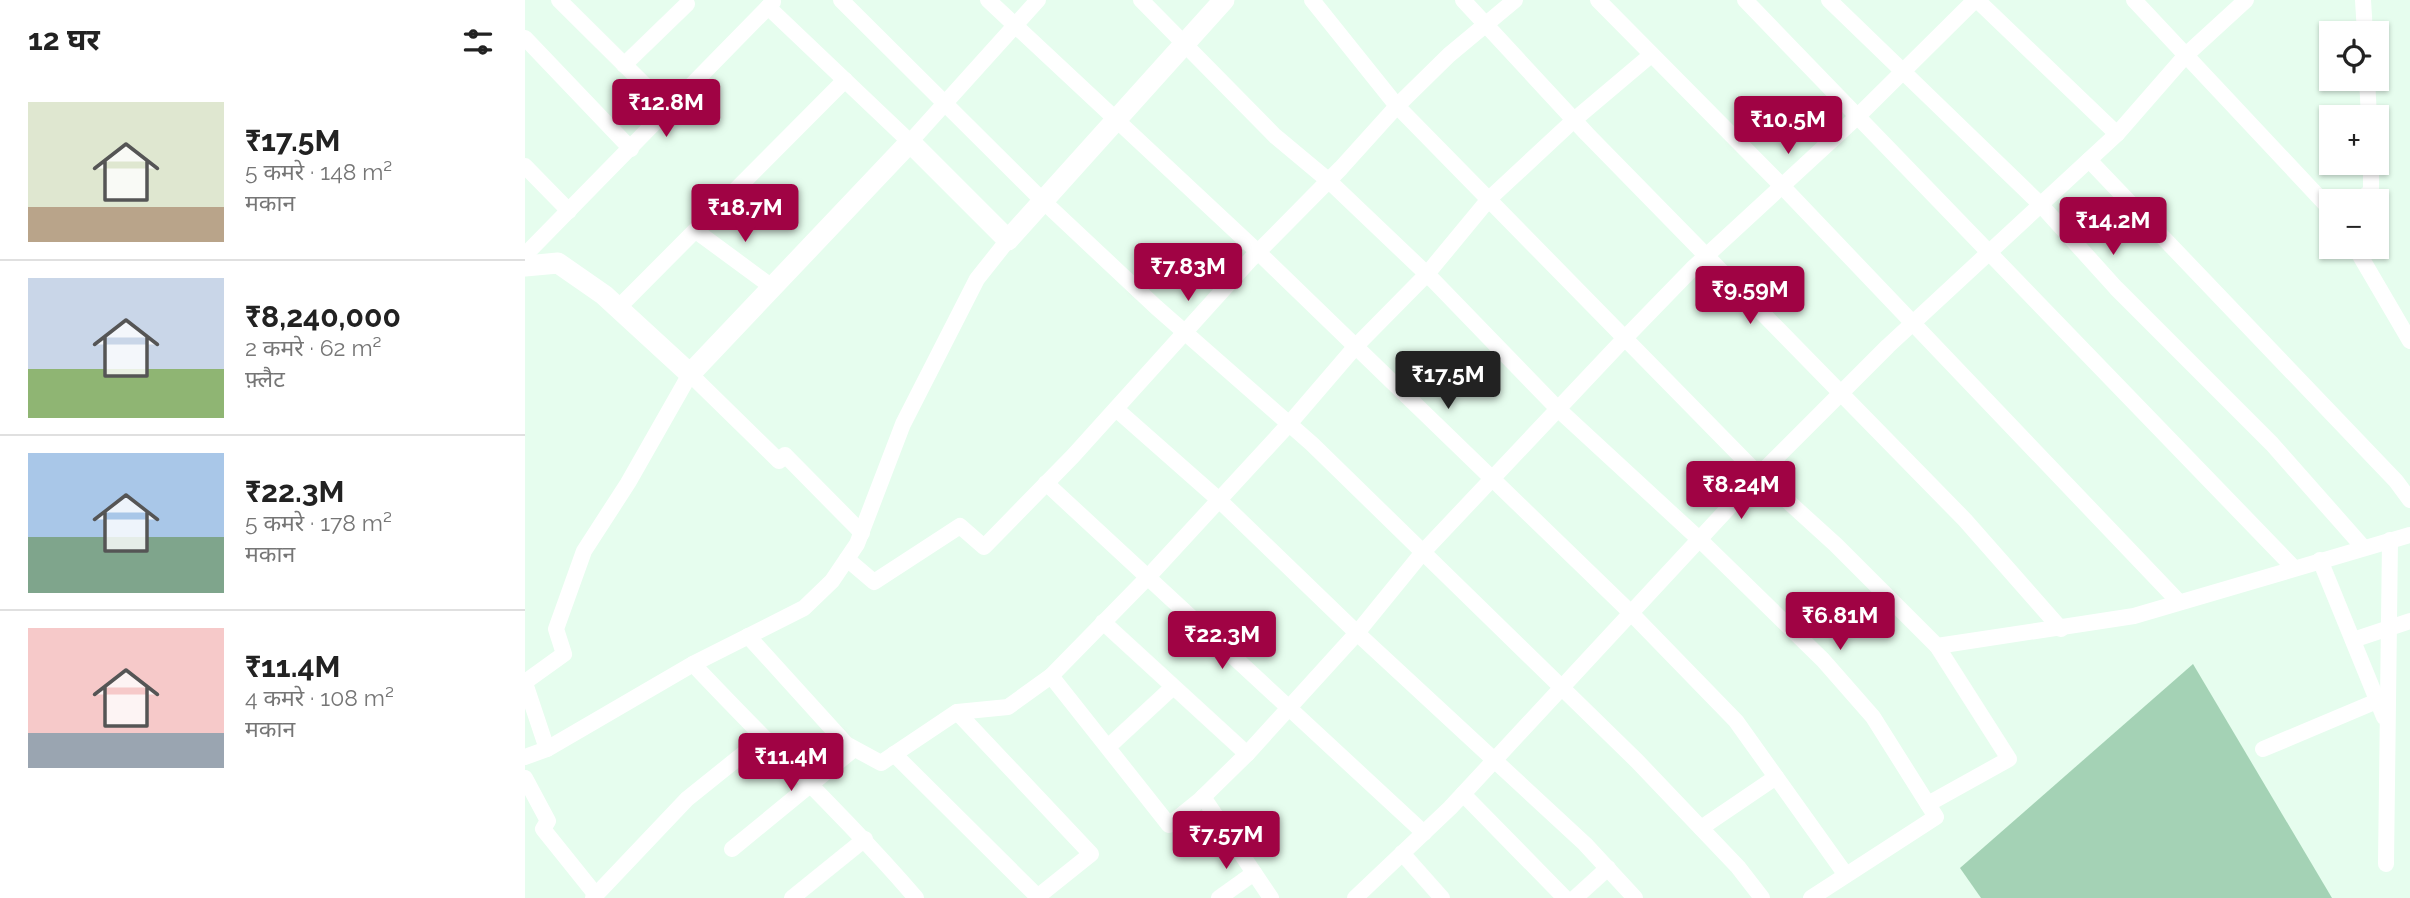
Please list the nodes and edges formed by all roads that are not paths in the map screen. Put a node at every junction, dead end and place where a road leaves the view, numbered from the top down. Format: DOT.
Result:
graph roads {
  1 [pos="559,0"];
  2 [pos="841,0"];
  3 [pos="988,0"];
  4 [pos="1038,0"];
  5 [pos="1141,0"];
  6 [pos="1224,0"];
  7 [pos="1312,0"];
  8 [pos="1463,0"];
  9 [pos="1515,0"];
  10 [pos="1598,0"];
  11 [pos="1745,0"];
  12 [pos="1829,0"];
  13 [pos="1976,0"];
  14 [pos="2134,0"];
  15 [pos="2246,0"];
  16 [pos="2349,0"];
  17 [pos="687,4"];
  18 [pos="771,4"];
  19 [pos="2364,7"];
  20 [pos="1485,25"];
  21 [pos="1014,26"];
  22 [pos="525,38"];
  23 [pos="1184,42"];
  24 [pos="1651,55"];
  25 [pos="2186,55"];
  26 [pos="624,65"];
  27 [pos="1904,71"];
  28 [pos="845,80"];
  29 [pos="945,101"];
  30 [pos="1397,106"];
  31 [pos="670,110"];
  32 [pos="1859,116"];
  33 [pos="1116,118"];
  34 [pos="1574,120"];
  35 [pos="2117,134"];
  36 [pos="910,142"];
  37 [pos="631,149"];
  38 [pos="2089,160"];
  39 [pos="525,166"];
  40 [pos="1329,181"];
  41 [pos="1782,186"];
  42 [pos="2319,197"];
  43 [pos="1489,199"];
  44 [pos="1042,200"];
  45 [pos="2041,205"];
  46 [pos="569,211"];
  47 [pos="696,230"];
  48 [pos="1008,240"];
  49 [pos="1258,252"];
  50 [pos="1990,252"];
  51 [pos="1708,255"];
  52 [pos="525,257"];
  53 [pos="2362,259"];
  54 [pos="1427,274"];
  55 [pos="772,287"];
  56 [pos="618,308"];
  57 [pos="1913,323"];
  58 [pos="1186,333"];
  59 [pos="1625,338"];
  60 [pos="2410,341"];
  61 [pos="1356,346"];
  62 [pos="690,374"];
  63 [pos="1840,395"];
  64 [pos="1117,409"];
  65 [pos="1559,410"];
  66 [pos="1289,424"];
  67 [pos="1759,475"];
  68 [pos="1493,481"];
  69 [pos="1046,483"];
  70 [pos="1218,499"];
  71 [pos="2410,500"];
  72 [pos="862,533"];
  73 [pos="2410,535"];
  74 [pos="1699,539"];
  75 [pos="2390,540"];
  76 [pos="2363,547"];
  77 [pos="1423,552"];
  78 [pos="847,559"];
  79 [pos="2321,560"];
  80 [pos="2294,568"];
  81 [pos="1148,577"];
  82 [pos="2179,602"];
  83 [pos="1631,613"];
  84 [pos="2410,621"];
  85 [pos="1103,622"];
  86 [pos="2389,626"];
  87 [pos="2061,629"];
  88 [pos="1357,633"];
  89 [pos="748,636"];
  90 [pos="2353,640"];
  91 [pos="1937,646"];
  92 [pos="693,664"];
  93 [pos="1051,676"];
  94 [pos="525,682"];
  95 [pos="1173,687"];
  96 [pos="1561,688"];
  97 [pos="2377,701"];
  98 [pos="1288,708"];
  99 [pos="957,712"];
  100 [pos="2387,726"];
  101 [pos="763,738"];
  102 [pos="1108,747"];
  103 [pos="547,749"];
  104 [pos="854,749"];
  105 [pos="2263,749"];
  106 [pos="894,754"];
  107 [pos="1247,754"];
  108 [pos="525,757"];
  109 [pos="1495,759"];
  110 [pos="1776,776"];
  111 [pos="525,778"];
  112 [pos="808,784"];
  113 [pos="1463,794"];
  114 [pos="1203,797"];
  115 [pos="1928,804"];
  116 [pos="1701,828"];
  117 [pos="1423,833"];
  118 [pos="865,839"];
  119 [pos="732,849"];
  120 [pos="1402,853"];
  121 [pos="2386,864"];
  122 [pos="1608,868"];
  123 [pos="1254,873"];
  124 [pos="1846,875"];
  125 [pos="594,897"];
  126 [pos="793,898"];
  127 [pos="916,898"];
  128 [pos="1037,898"];
  129 [pos="1219,898"];
  130 [pos="1271,898"];
  131 [pos="1355,898"];
  132 [pos="1442,898"];
  133 [pos="1565,898"];
  134 [pos="1575,898"];
  135 [pos="1635,898"];
  136 [pos="1762,898"];
  137 [pos="1811,898"];
  1 -- 26 [label="street"];
  2 -- 29 [label="street"];
  3 -- 21 [label="street"];
  4 -- 21 [label="street"];
  5 -- 23 [label="street"];
  6 -- 23 [label="street"];
  7 -- 30 [label="street"];
  8 -- 20 [label="street"];
  9 -- 20 [label="street"];
  10 -- 24 [label="street"];
  11 -- 32 [label="street"];
  12 -- 27 [label="street"];
  13 -- 27 [label="street"];
  13 -- 35 [label="street"];
  14 -- 25 [label="street"];
  15 -- 25 [label="street"];
  16 -- 19 [label="street"];
  17 -- 26 [label="street"];
  18 -- 28 [label="street"];
  18 -- 31 [label="street"];
  20 -- 30 [label="street"];
  20 -- 34 [label="street"];
  21 -- 29 [label="street"];
  21 -- 33 [label="street"];
  22 -- 37 [label="street"];
  23 -- 33 [label="street"];
  23 -- 40 [label="street"];
  24 -- 34 [label="street"];
  24 -- 41 [label="street"];
  25 -- 35 [label="street"];
  25 -- 42 [label="street"];
  26 -- 31 [label="street"];
  27 -- 32 [label="street"];
  27 -- 45 [label="street"];
  28 -- 36 [label="street"];
  28 -- 47 [label="street"];
  29 -- 36 [label="street"];
  29 -- 44 [label="street"];
  30 -- 40 [label="street"];
  30 -- 43 [label="street"];
  31 -- 37 [label="street"];
  32 -- 41 [label="street"];
  32 -- 50 [label="street"];
  33 -- 44 [label="street"];
  33 -- 49 [label="street"];
  34 -- 43 [label="street"];
  34 -- 51 [label="street"];
  35 -- 38 [label="street"];
  36 -- 48 [label="street"];
  36 -- 55 [label="street"];
  37 -- 46 [label="street"];
  38 -- 45 [label="street"];
  38 -- 71 [label="street"];
  39 -- 46 [label="street"];
  40 -- 49 [label="street"];
  40 -- 54 [label="street"];
  41 -- 51 [label="street"];
  41 -- 57 [label="street"];
  43 -- 54 [label="street"];
  43 -- 59 [label="street"];
  44 -- 48 [label="street"];
  44 -- 58 [label="street"];
  45 -- 50 [label="street"];
  45 -- 76 [label="street"];
  46 -- 52 [label="street"];
  47 -- 55 [label="street"];
  47 -- 56 [label="street"];
  48 -- 72 [label="street"];
  49 -- 58 [label="street"];
  49 -- 61 [label="street"];
  50 -- 57 [label="street"];
  50 -- 80 [label="street"];
  51 -- 59 [label="street"];
  51 -- 63 [label="street"];
  52 -- 56 [label="street"];
  53 -- 60 [label="street"];
  54 -- 61 [label="street"];
  54 -- 65 [label="street"];
  55 -- 62 [label="street"];
  56 -- 62 [label="street"];
  57 -- 63 [label="street"];
  57 -- 82 [label="street"];
  58 -- 64 [label="street"];
  58 -- 66 [label="street"];
  59 -- 65 [label="street"];
  59 -- 67 [label="street"];
  61 -- 66 [label="street"];
  61 -- 68 [label="street"];
  62 -- 72 [label="street"];
  62 -- 94 [label="street"];
  63 -- 67 [label="street"];
  63 -- 87 [label="street"];
  64 -- 69 [label="street"];
  64 -- 70 [label="street"];
  65 -- 68 [label="street"];
  65 -- 74 [label="street"];
  66 -- 70 [label="street"];
  66 -- 77 [label="street"];
  67 -- 74 [label="street"];
  67 -- 91 [label="street"];
  68 -- 77 [label="street"];
  68 -- 83 [label="street"];
  69 -- 78 [label="street"];
  69 -- 81 [label="street"];
  70 -- 81 [label="street"];
  70 -- 88 [label="street"];
  72 -- 78 [label="street"];
  73 -- 75 [label="street"];
  74 -- 83 [label="street"];
  74 -- 115 [label="street"];
  75 -- 76 [label="street"];
  75 -- 86 [label="street"];
  76 -- 79 [label="street"];
  77 -- 88 [label="street"];
  77 -- 96 [label="street"];
  78 -- 89 [label="street"];
  79 -- 80 [label="street"];
  79 -- 90 [label="street"];
  80 -- 82 [label="street"];
  81 -- 85 [label="street"];
  81 -- 98 [label="street"];
  82 -- 87 [label="street"];
  83 -- 96 [label="street"];
  83 -- 110 [label="street"];
  84 -- 86 [label="street"];
  85 -- 93 [label="street"];
  85 -- 95 [label="street"];
  86 -- 90 [label="street"];
  86 -- 100 [label="street"];
  87 -- 91 [label="street"];
  88 -- 98 [label="street"];
  88 -- 109 [label="street"];
  89 -- 92 [label="street"];
  89 -- 104 [label="street"];
  90 -- 97 [label="street"];
  91 -- 115 [label="street"];
  92 -- 101 [label="street"];
  92 -- 103 [label="street"];
  93 -- 99 [label="street"];
  93 -- 102 [label="street"];
  94 -- 103 [label="street"];
  95 -- 102 [label="street"];
  95 -- 107 [label="street"];
  96 -- 109 [label="street"];
  96 -- 116 [label="street"];
  97 -- 100 [label="street"];
  97 -- 105 [label="street"];
  98 -- 107 [label="street"];
  98 -- 117 [label="street"];
  99 -- 106 [label="street"];
  99 -- 128 [label="street"];
  100 -- 121 [label="street"];
  101 -- 112 [label="street"];
  101 -- 125 [label="street"];
  102 -- 114 [label="street"];
  103 -- 108 [label="street"];
  104 -- 106 [label="street"];
  104 -- 112 [label="street"];
  106 -- 128 [label="street"];
  107 -- 114 [label="street"];
  109 -- 113 [label="street"];
  109 -- 122 [label="street"];
  110 -- 116 [label="street"];
  110 -- 124 [label="street"];
  111 -- 125 [label="street"];
  112 -- 118 [label="street"];
  112 -- 119 [label="street"];
  113 -- 117 [label="street"];
  113 -- 133 [label="street"];
  114 -- 123 [label="street"];
  115 -- 124 [label="street"];
  116 -- 136 [label="street"];
  117 -- 120 [label="street"];
  118 -- 126 [label="street"];
  118 -- 127 [label="street"];
  120 -- 131 [label="street"];
  120 -- 132 [label="street"];
  122 -- 134 [label="street"];
  122 -- 135 [label="street"];
  123 -- 129 [label="street"];
  123 -- 130 [label="street"];
  124 -- 137 [label="street"];
}
